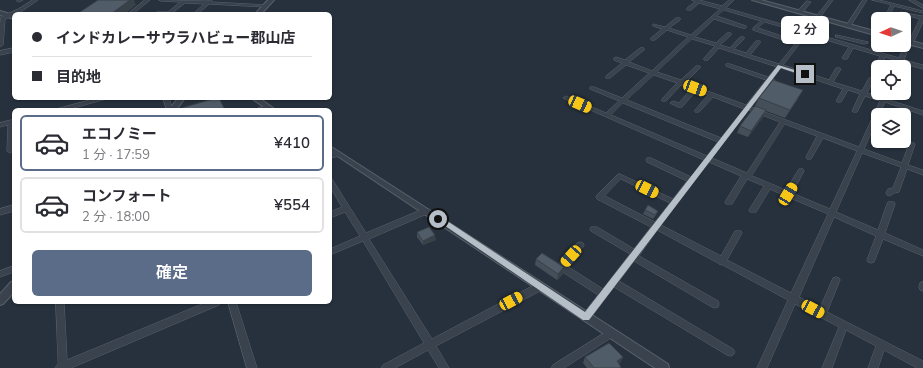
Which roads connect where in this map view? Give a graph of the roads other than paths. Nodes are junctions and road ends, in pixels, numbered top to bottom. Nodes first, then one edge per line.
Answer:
1 (36, 0) edge
2 (148, 0) edge
3 (162, 0) edge
4 (271, 0) edge
5 (732, 0) edge
6 (755, 0) edge
7 (831, 0) edge
8 (865, 0) edge
9 (874, 0) edge
10 (911, 0) edge
11 (184, 1) edge
12 (209, 1) edge
13 (696, 1) edge
14 (809, 2) dead end
15 (893, 5) junction
16 (923, 5) edge
17 (266, 6) junction
18 (723, 8) junction
19 (689, 9) dead end
20 (18, 12) edge
21 (133, 12) edge
22 (170, 12) edge
23 (197, 12) edge
24 (260, 12) edge
25 (800, 12) junction
26 (889, 12) edge
27 (0, 13) edge
28 (911, 14) edge
29 (12, 16) edge
30 (923, 16) edge
31 (714, 17) junction
32 (818, 17) junction
33 (683, 20) dead end
34 (763, 21) junction
35 (1, 22) edge
36 (655, 25) dead end
37 (848, 26) junction
38 (744, 27) dead end
39 (665, 29) junction
40 (871, 32) edge
41 (1, 33) edge
42 (806, 33) junction
43 (729, 34) dead end
44 (691, 37) junction
45 (837, 37) junction
46 (911, 37) edge
47 (742, 38) dead end
48 (654, 39) dead end
49 (758, 42) dead end
50 (798, 43) junction
51 (866, 43) dead end
52 (911, 43) edge
53 (0, 44) edge
54 (718, 46) junction
55 (852, 46) junction
56 (923, 46) edge
57 (642, 49) dead end
58 (12, 50) edge
59 (731, 50) junction
60 (904, 52) edge
61 (0, 53) edge
62 (883, 55) junction
63 (747, 56) junction
64 (845, 58) dead end
65 (616, 59) dead end
66 (706, 59) dead end
67 (881, 60) edge
68 (901, 60) joint
69 (626, 62) junction
70 (911, 63) edge
71 (728, 65) dead end
72 (780, 66) junction
73 (923, 66) edge
74 (698, 67) dead end
75 (838, 69) dead end
76 (653, 72) junction
77 (608, 77) dead end
78 (773, 80) junction
79 (871, 80) edge
80 (682, 83) junction
81 (830, 83) junction
82 (592, 88) dead end
83 (695, 88) junction
84 (846, 88) junction
85 (712, 94) junction
86 (864, 94) junction
87 (871, 96) edge
88 (566, 98) dead end
89 (96, 100) edge
90 (180, 100) edge
91 (257, 100) edge
92 (623, 100) junction
93 (664, 100) dead end
94 (883, 100) joint
95 (839, 101) dead end
96 (673, 103) dead end
97 (748, 107) junction
98 (66, 108) edge
99 (173, 108) edge
100 (270, 108) edge
101 (880, 108) edge
102 (697, 111) dead end
103 (855, 111) dead end
104 (923, 113) edge
105 (606, 115) junction
106 (784, 121) junction
107 (12, 122) edge
108 (0, 125) edge
109 (871, 129) edge
110 (12, 132) edge
111 (821, 135) junction
112 (722, 141) junction
113 (912, 144) dead end
114 (861, 150) junction
115 (10, 151) dead end
116 (333, 153) edge
117 (809, 157) dead end
118 (649, 160) dead end
119 (707, 160) junction
120 (904, 166) junction
121 (801, 171) dead end
122 (923, 173) edge
123 (746, 177) junction
124 (692, 180) junction
125 (332, 184) edge
126 (768, 186) junction
127 (890, 193) dead end
128 (788, 194) junction
129 (729, 202) dead end
130 (675, 203) junction
131 (891, 204) dead end
132 (347, 208) junction
133 (12, 209) edge
134 (753, 210) dead end
135 (426, 211) junction
136 (0, 212) edge
137 (332, 214) edge
138 (833, 214) junction
139 (657, 227) junction
140 (594, 229) dead end
141 (738, 234) dead end
142 (880, 234) junction
143 (364, 237) junction
144 (580, 245) dead end
145 (332, 251) edge
146 (923, 253) edge
147 (635, 255) junction
148 (871, 260) dead end
149 (722, 262) junction
150 (12, 270) edge
151 (0, 274) edge
152 (836, 280) dead end
153 (614, 282) junction
154 (12, 287) edge
155 (538, 287) junction
156 (604, 294) junction
157 (794, 299) junction
158 (0, 301) edge
159 (60, 304) edge
160 (211, 304) edge
161 (233, 304) edge
162 (715, 304) dead end
163 (822, 314) junction
164 (586, 317) junction
165 (844, 325) junction
166 (611, 333) junction
167 (429, 344) junction
168 (880, 344) junction
169 (730, 352) dead end
170 (923, 366) edge
171 (62, 368) edge
172 (252, 368) edge
173 (386, 368) edge
174 (444, 368) edge
175 (556, 368) edge
176 (664, 368) edge
177 (762, 368) edge
178 (827, 368) edge
179 (873, 368) edge

1 - 20 street
2 - 21 street
3 - 11 street
4 - 17 street
5 - 18 street
6 - 25 street
7 - 32 street
8 - 37 street
9 - 15 street
10 - 16 street
11 - 12 street
11 - 22 street
12 - 17 street
12 - 23 street
13 - 18 street
13 - 19 street
14 - 25 street
15 - 26 street
15 - 30 street
17 - 24 street
18 - 31 street
18 - 34 street
25 - 32 street
27 - 29 street
28 - 30 street
29 - 35 street
30 - 46 street
31 - 38 street
31 - 44 street
32 - 37 street
32 - 42 street
33 - 39 street
34 - 42 street
34 - 50 street
35 - 41 street
36 - 39 street
37 - 40 street
39 - 44 street
39 - 48 street
41 - 53 street
42 - 45 street
42 - 50 street
43 - 54 street
44 - 54 street
44 - 76 street
45 - 51 street
45 - 55 street
47 - 59 street
49 - 63 street
50 - 72 street
52 - 56 street
54 - 59 street
54 - 66 street
55 - 62 street
55 - 64 street
57 - 69 street
58 - 61 street
59 - 63 street
60 - 68 street
62 - 67 street
62 - 68 street
63 - 72 street
65 - 69 street
69 - 76 street
69 - 77 street
70 - 73 street
71 - 78 street
72 - 78 street
72 - 81 street
74 - 80 street
75 - 81 street
76 - 80 street
76 - 92 street
78 - 97 street
79 - 86 street
80 - 83 street
80 - 93 street
81 - 84 street
82 - 92 street
83 - 85 street
83 - 96 street
84 - 86 street
84 - 95 street
85 - 97 street
85 - 102 street
86 - 87 street
86 - 103 street
88 - 105 street
89 - 98 street
90 - 99 street
91 - 100 street
92 - 105 street
92 - 112 street
94 - 101 street
94 - 104 street
97 - 106 street
97 - 112 street
105 - 119 street
106 - 111 street
106 - 123 street
107 - 108 street
109 - 114 street
110 - 115 street
111 - 114 street
111 - 117 street
112 - 119 street
113 - 120 street
114 - 120 street
114 - 138 street
116 - 135 street
118 - 124 street
119 - 123 street
119 - 124 street
120 - 122 street
120 - 127 street
121 - 128 street
123 - 126 street
123 - 129 street
124 - 130 street
125 - 132 street
126 - 128 street
126 - 134 street
128 - 138 street
130 - 139 street
130 - 139 street
131 - 142 street
132 - 137 street
132 - 143 street
133 - 136 street
135 - 143 street
135 - 155 street
138 - 142 street
138 - 157 street
139 - 147 street
139 - 149 street
140 - 147 street
141 - 149 street
142 - 146 street
142 - 148 street
143 - 145 street
143 - 167 street
144 - 156 street
147 - 153 street
147 - 162 street
149 - 157 street
150 - 151 street
152 - 163 street
153 - 156 street
153 - 169 street
154 - 158 street
155 - 164 street
155 - 167 street
156 - 164 street
157 - 163 street
157 - 177 street
159 - 171 street
160 - 171 street
161 - 172 street
163 - 165 street
164 - 166 street
165 - 168 street
165 - 178 street
166 - 175 street
166 - 176 street
167 - 173 street
167 - 174 street
168 - 170 street
168 - 179 street

